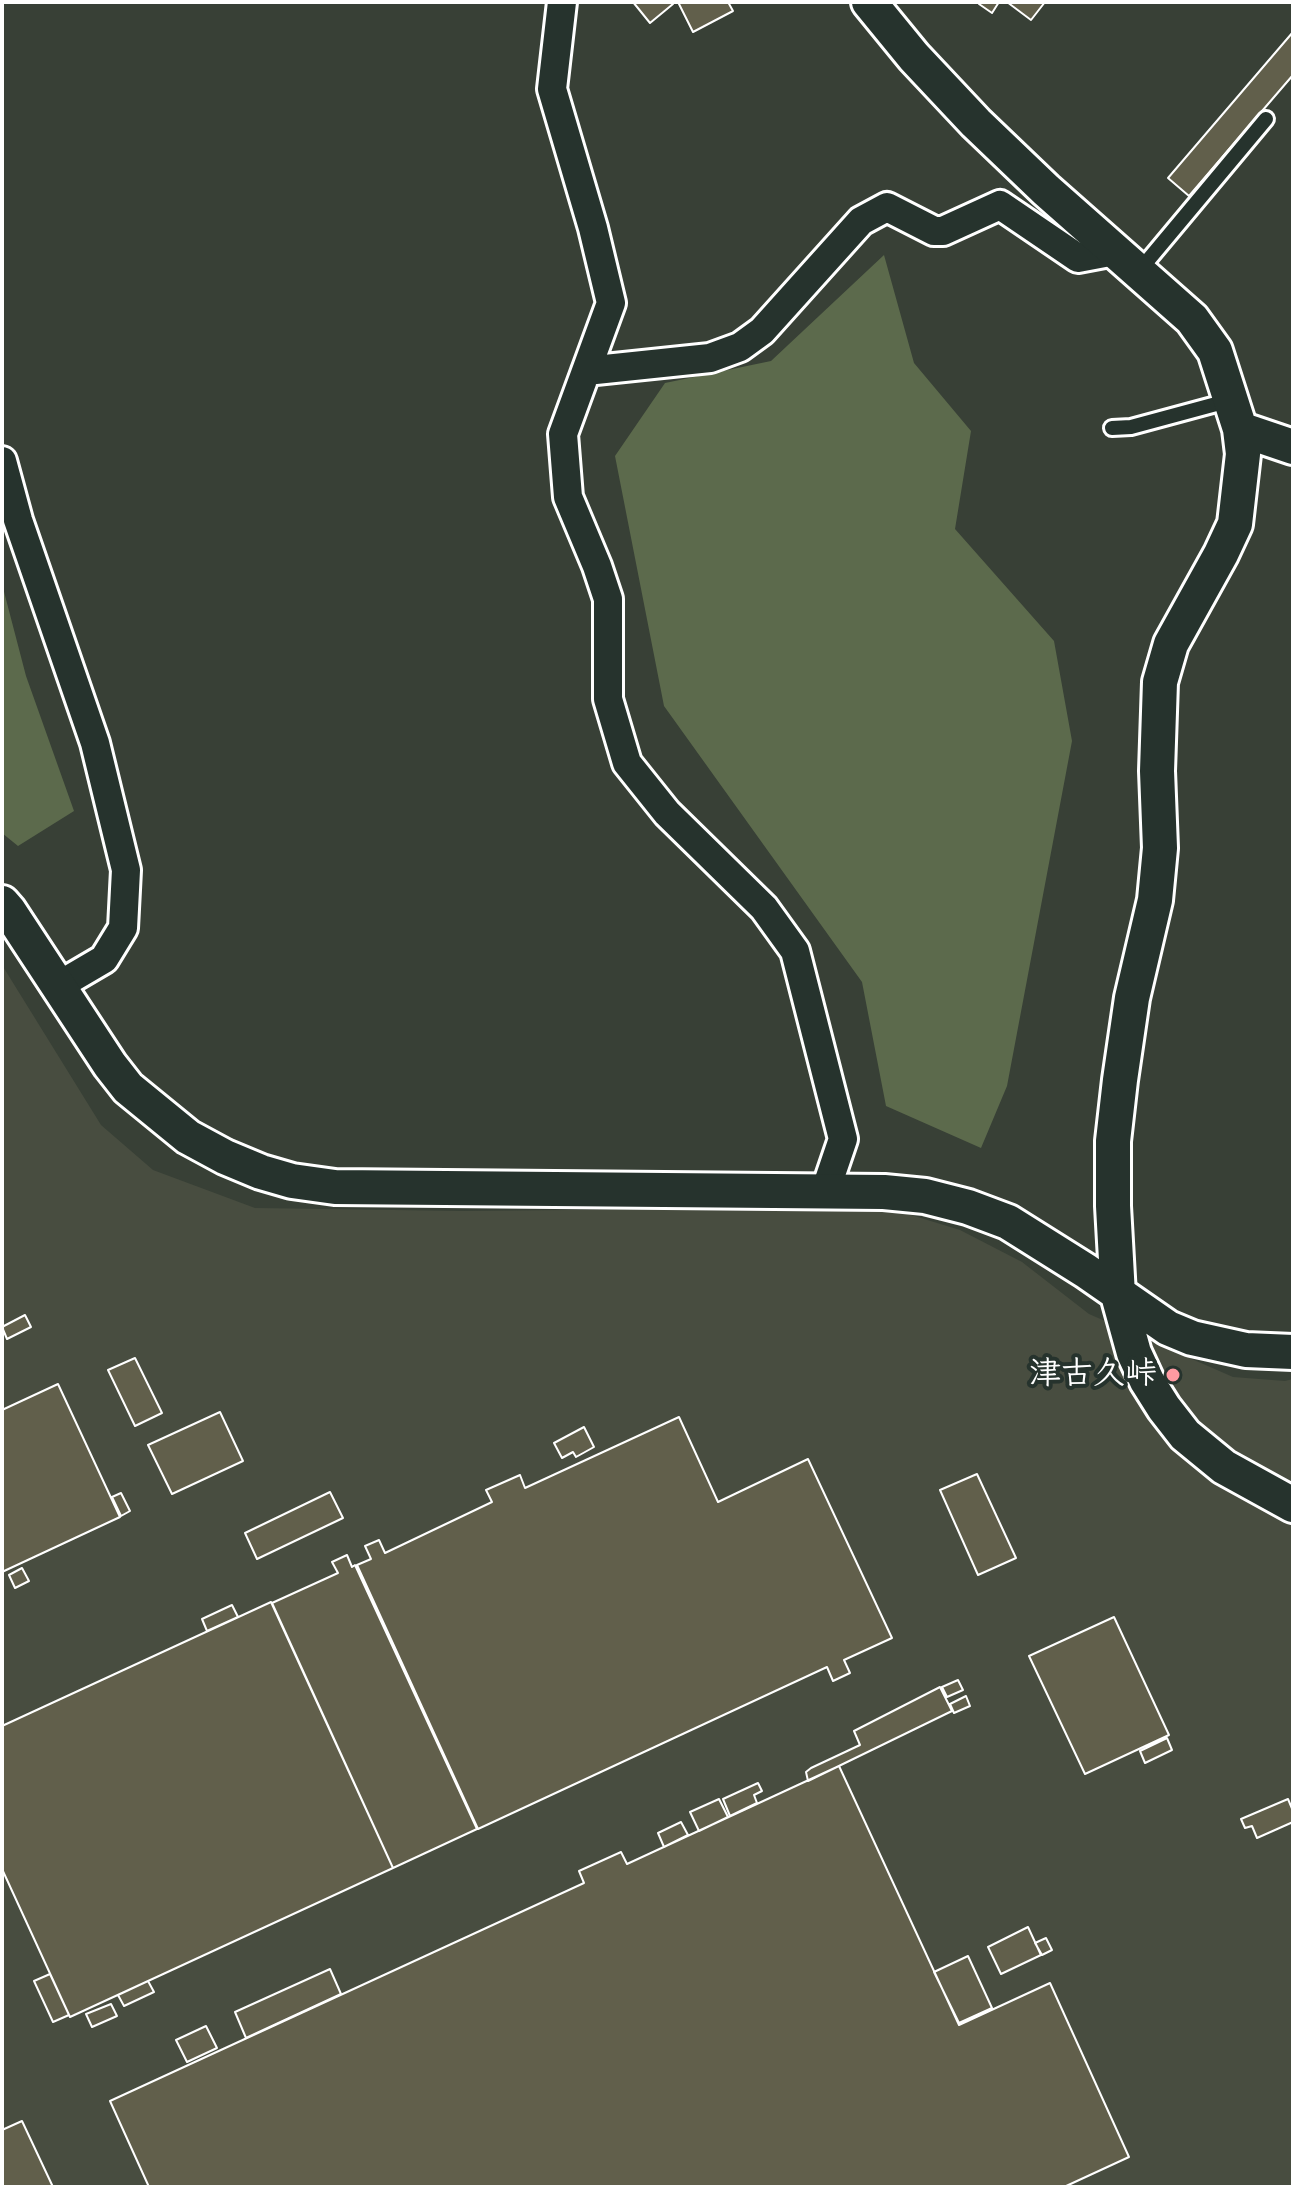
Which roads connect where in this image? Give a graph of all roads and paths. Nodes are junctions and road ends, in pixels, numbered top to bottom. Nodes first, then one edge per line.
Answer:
1 (562, 2) edge
2 (869, 2) edge
3 (1266, 119) dead end
4 (1127, 261) junction
5 (586, 371) junction
6 (1236, 414) junction
7 (1112, 428) dead end
8 (1293, 447) edge
9 (2, 461) edge
10 (2, 903) edge
11 (58, 986) junction
12 (825, 1192) junction
13 (1118, 1295) junction
14 (1293, 1352) edge
15 (1293, 1505) edge

1 - 5 street
2 - 4 street
3 - 4 lane
4 - 5 street
4 - 6 street
5 - 12 street
6 - 7 lane
6 - 8 street
6 - 13 street
9 - 11 street
10 - 11 street
11 - 12 street
12 - 13 street
13 - 14 street
13 - 15 street

